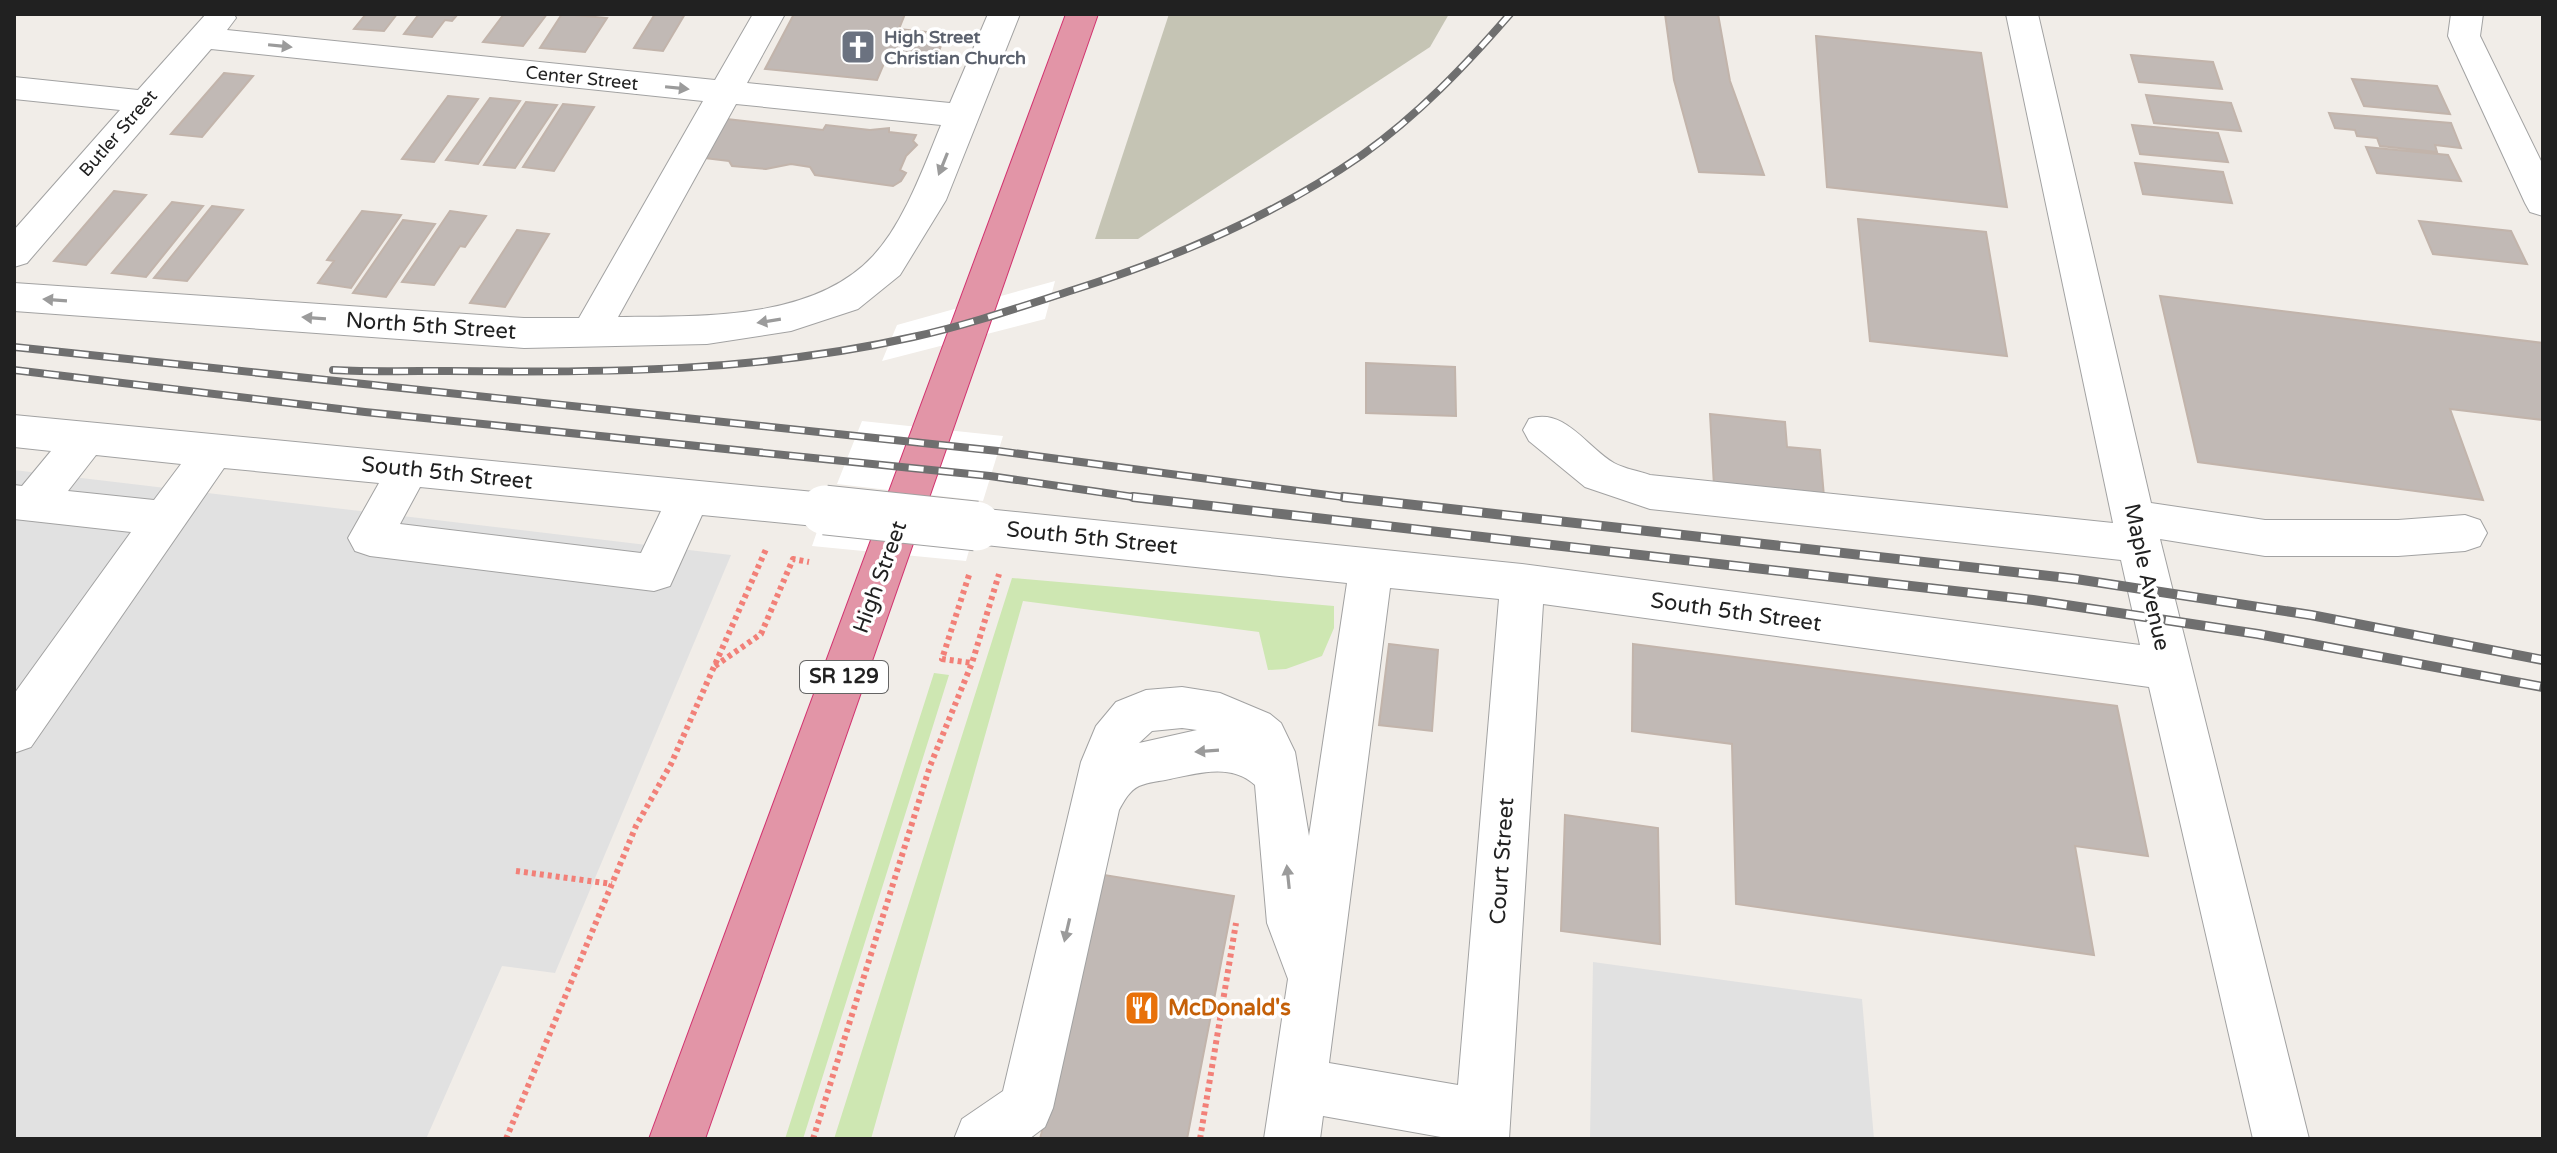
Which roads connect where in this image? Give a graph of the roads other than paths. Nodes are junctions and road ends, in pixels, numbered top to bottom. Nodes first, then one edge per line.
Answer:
1 (769, 14) edge
2 (1004, 14) edge
3 (1082, 14) edge
4 (2022, 14) edge
5 (2467, 14) edge
6 (213, 26) edge
7 (14, 88) edge
8 (723, 93) junction
9 (146, 102) junction
10 (962, 116) junction
11 (2543, 203) edge
12 (14, 254) edge
13 (14, 297) edge
14 (590, 332) junction
15 (1544, 430) dead end
16 (14, 431) edge
17 (86, 438) junction
18 (213, 451) junction
19 (409, 469) junction
20 (689, 497) junction
21 (23, 503) edge
22 (167, 519) junction
23 (2137, 531) junction
24 (2465, 533) dead end
25 (1371, 566) junction
26 (1522, 583) junction
27 (2168, 669) junction
28 (14, 732) edge
29 (1314, 978) junction
30 (1300, 1085) junction
31 (1482, 1128) edge
32 (677, 1139) edge
33 (982, 1139) edge
34 (1292, 1139) edge
35 (2281, 1139) edge

1 - 8 street
2 - 10 street
3 - 32 highway, High Street / SR 129
4 - 23 street, Maple Avenue
5 - 11 street
6 -> 8 street, Center Street
6 - 9 street, Butler Street
7 - 9 street
8 - 10 street, Center Street
8 - 14 street
9 - 12 street, Butler Street
10 -> 14 street, North 5th Street
14 -> 13 street, North 5th Street
15 - 23 street
16 - 17 street, South 5th Street
17 - 18 street, South 5th Street
17 - 21 street
18 - 19 street, South 5th Street
18 - 22 street
19 - 20 street, South 5th Street
19 - 20 street
20 - 25 street, South 5th Street, bridge
21 - 22 street
22 - 28 street
23 - 24 street
23 - 27 street, Maple Avenue
25 - 26 street, South 5th Street
25 - 29 street
26 - 27 street, South 5th Street
26 - 31 street, Court Street
27 - 35 street, Maple Avenue
29 - 30 street
29 -> 33 street
30 - 31 street
30 - 34 street

